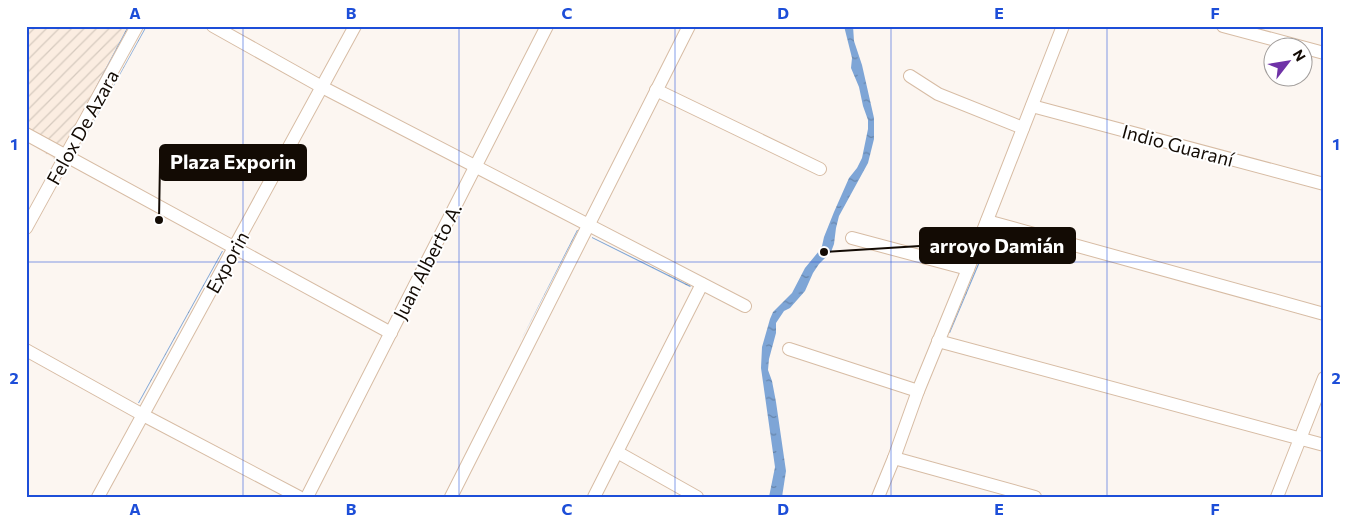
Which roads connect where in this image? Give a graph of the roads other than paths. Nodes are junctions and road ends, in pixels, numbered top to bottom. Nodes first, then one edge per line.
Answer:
1 (137, 26) edge
2 (213, 26) edge
3 (355, 26) edge
4 (547, 26) edge
5 (689, 26) edge
6 (1063, 26) edge
7 (1223, 26) edge
8 (1324, 53) edge
9 (910, 76) dead end
10 (322, 86) junction
11 (656, 90) junction
12 (1032, 106) junction
13 (1024, 128) junction
14 (26, 134) edge
15 (66, 156) junction
16 (475, 166) junction
17 (820, 169) dead end
18 (1324, 184) edge
19 (987, 221) junction
20 (588, 225) junction
21 (26, 228) edge
22 (852, 238) dead end
23 (234, 248) junction
24 (968, 269) junction
25 (702, 284) junction
26 (745, 306) dead end
27 (1324, 314) edge
28 (391, 333) junction
29 (938, 341) junction
30 (788, 349) dead end
31 (26, 350) edge
32 (1324, 378) edge
33 (918, 391) junction
34 (143, 415) junction
35 (1300, 438) junction
36 (1324, 445) edge
37 (617, 452) junction
38 (894, 458) junction
39 (98, 497) edge
40 (299, 497) edge
41 (307, 497) edge
42 (451, 497) edge
43 (594, 497) edge
44 (697, 497) edge
45 (878, 497) edge
46 (1035, 497) edge
47 (1277, 497) edge

1 - 15 street, Felox De Azara
2 - 10 street
3 - 10 street, Exporin
4 - 16 street, Juan Alberto A.
5 - 11 street
6 - 12 street
7 - 8 street
9 - 13 street
10 - 16 street
10 - 23 street, Exporin
11 - 17 street
11 - 20 street
12 - 13 street
12 - 18 street, Indio Guaraní
13 - 19 street
14 - 15 street
15 - 21 street, Felox De Azara
15 - 23 street
16 - 20 street
16 - 28 street, Juan Alberto A.
19 - 24 street
19 - 27 street
20 - 25 street
20 - 42 street
22 - 24 street
23 - 28 street
23 - 34 street, Exporin
24 - 29 street
25 - 26 street
25 - 37 street
28 - 41 street, Juan Alberto A.
29 - 33 street
29 - 35 street
30 - 33 street
31 - 34 street
32 - 35 street
33 - 38 street
34 - 39 street, Exporin
34 - 40 street
35 - 36 street
35 - 47 street
37 - 43 street
37 - 44 street
38 - 45 street
38 - 46 street

